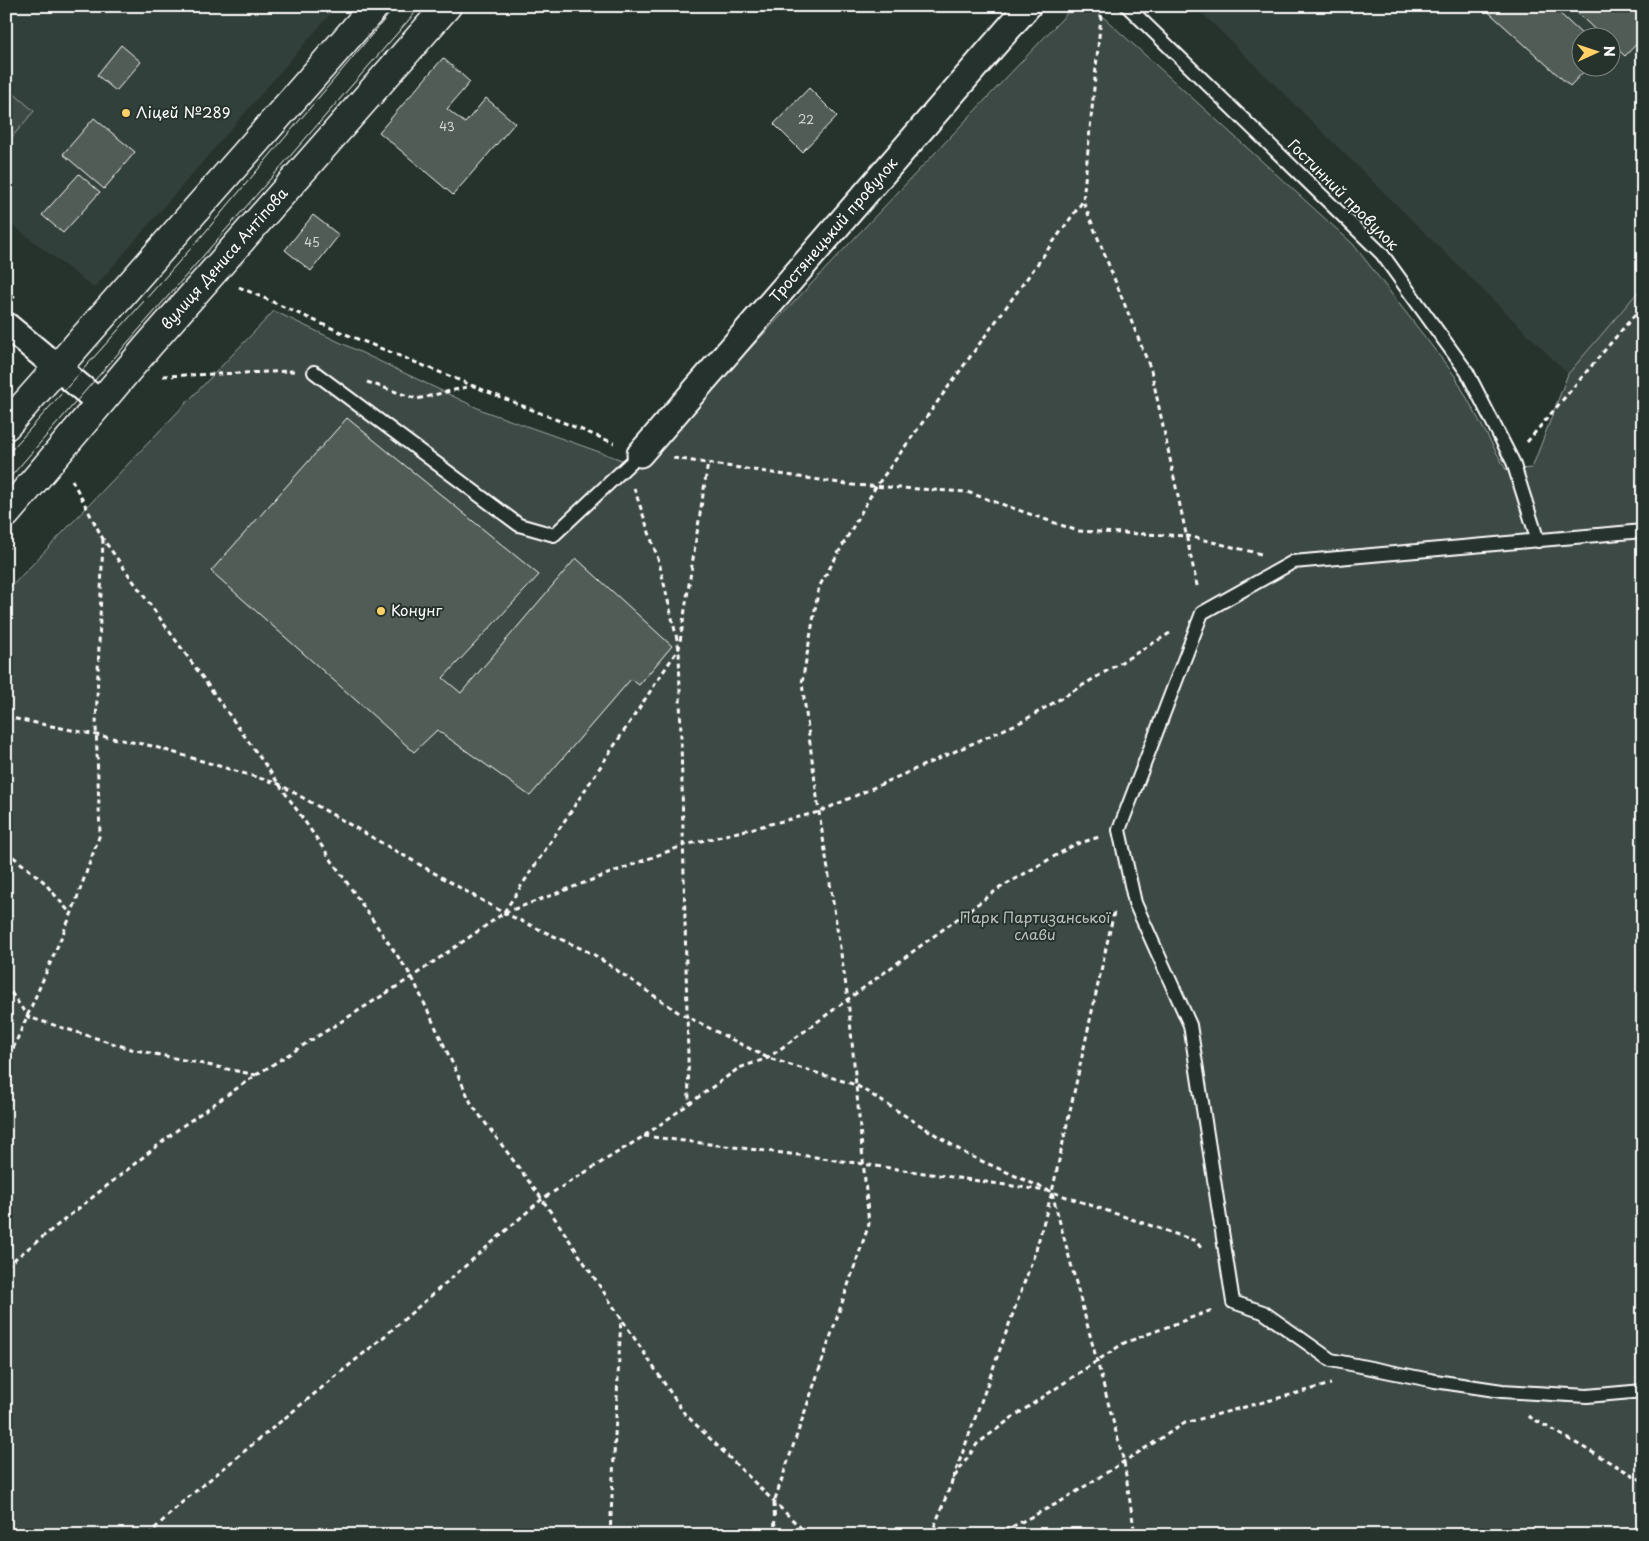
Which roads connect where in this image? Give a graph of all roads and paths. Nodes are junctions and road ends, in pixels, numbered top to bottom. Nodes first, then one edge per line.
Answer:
1 (375, 6) edge
2 (447, 6) edge
3 (1028, 6) edge
4 (1102, 6) edge
5 (1127, 6) edge
6 (1083, 201) junction
7 (211, 274) junction
8 (1643, 305) edge
9 (6, 325) edge
10 (59, 368) junction
11 (314, 372) dead end
12 (100, 403) junction
13 (6, 426) edge
14 (633, 460) junction
15 (51, 462) junction
16 (1513, 462) junction
17 (708, 463) junction
18 (875, 488) junction
19 (6, 514) edge
20 (1643, 531) edge
21 (1188, 536) junction
22 (103, 539) junction
23 (1538, 541) junction
24 (1293, 562) junction
25 (1202, 613) junction
26 (679, 648) junction
27 (6, 717) edge
28 (97, 735) junction
29 (278, 784) junction
30 (819, 812) junction
31 (1119, 830) junction
32 (684, 845) junction
33 (6, 851) edge
34 (1114, 910) dead end
35 (504, 912) junction
36 (71, 914) junction
37 (412, 977) junction
38 (6, 985) edge
39 (848, 999) junction
40 (688, 1017) junction
41 (28, 1018) junction
42 (768, 1058) junction
43 (6, 1065) edge
44 (256, 1075) junction
45 (856, 1085) junction
46 (689, 1104) junction
47 (644, 1136) junction
48 (863, 1164) junction
49 (1052, 1192) junction
50 (542, 1199) junction
51 (1206, 1256) dead end
52 (6, 1266) edge
53 (1233, 1302) junction
54 (622, 1317) junction
55 (1097, 1361) junction
56 (1336, 1383) dead end
57 (1643, 1391) edge
58 (1526, 1415) dead end
59 (1124, 1462) junction
60 (953, 1479) junction
61 (1643, 1481) edge
62 (774, 1502) junction
63 (148, 1535) edge
64 (610, 1535) edge
65 (775, 1535) edge
66 (808, 1535) edge
67 (931, 1535) edge
68 (996, 1535) edge
69 (1135, 1535) edge

1 - 10 street
2 - 7 street, вулиця Дениса Антіпова
3 - 14 street, Тростянецький провулок
4 - 6 path
5 - 16 lane, Гостинний провулок
6 - 18 path
6 - 21 path
7 - 12 street, вулиця Дениса Антіпова
7 - 14 path
8 - 16 path
9 - 10 street
10 - 12 street
10 - 13 street
11 - 14 lane
12 - 15 street, вулиця Дениса Антіпова
14 - 17 path
14 - 26 path
15 - 19 street, вулиця Дениса Антіпова
15 - 22 path
16 - 23 lane, Гостинний провулок
17 - 18 path
17 - 26 path
18 - 21 path
18 - 30 path
20 - 23 lane
21 - 24 path
21 - 25 path
22 - 28 path
22 - 29 path
23 - 24 lane
24 - 25 lane
25 - 30 path
25 - 31 lane
26 - 32 path
26 - 35 path
27 - 28 path
28 - 29 path
28 - 36 path
29 - 35 path
29 - 37 path
30 - 32 path
30 - 39 path
31 - 39 path
31 - 53 lane
32 - 35 path
32 - 40 path
33 - 36 path
34 - 49 path
35 - 37 path
35 - 40 path
36 - 41 path
37 - 44 path
37 - 50 path
38 - 41 path
39 - 42 path
39 - 45 path
40 - 42 path
40 - 46 path
41 - 43 path
41 - 44 path
42 - 45 path
42 - 46 path
44 - 52 path
45 - 48 path
45 - 49 path
46 - 47 path
47 - 48 path
47 - 50 path
48 - 49 path
48 - 62 path
49 - 51 path
49 - 55 path
49 - 60 path
50 - 54 path
50 - 63 path
53 - 55 path
53 - 57 lane
54 - 62 path
54 - 64 path
55 - 59 path
55 - 60 path
56 - 59 path
58 - 61 path
59 - 68 path
59 - 69 path
60 - 67 path
62 - 65 path
62 - 66 path

